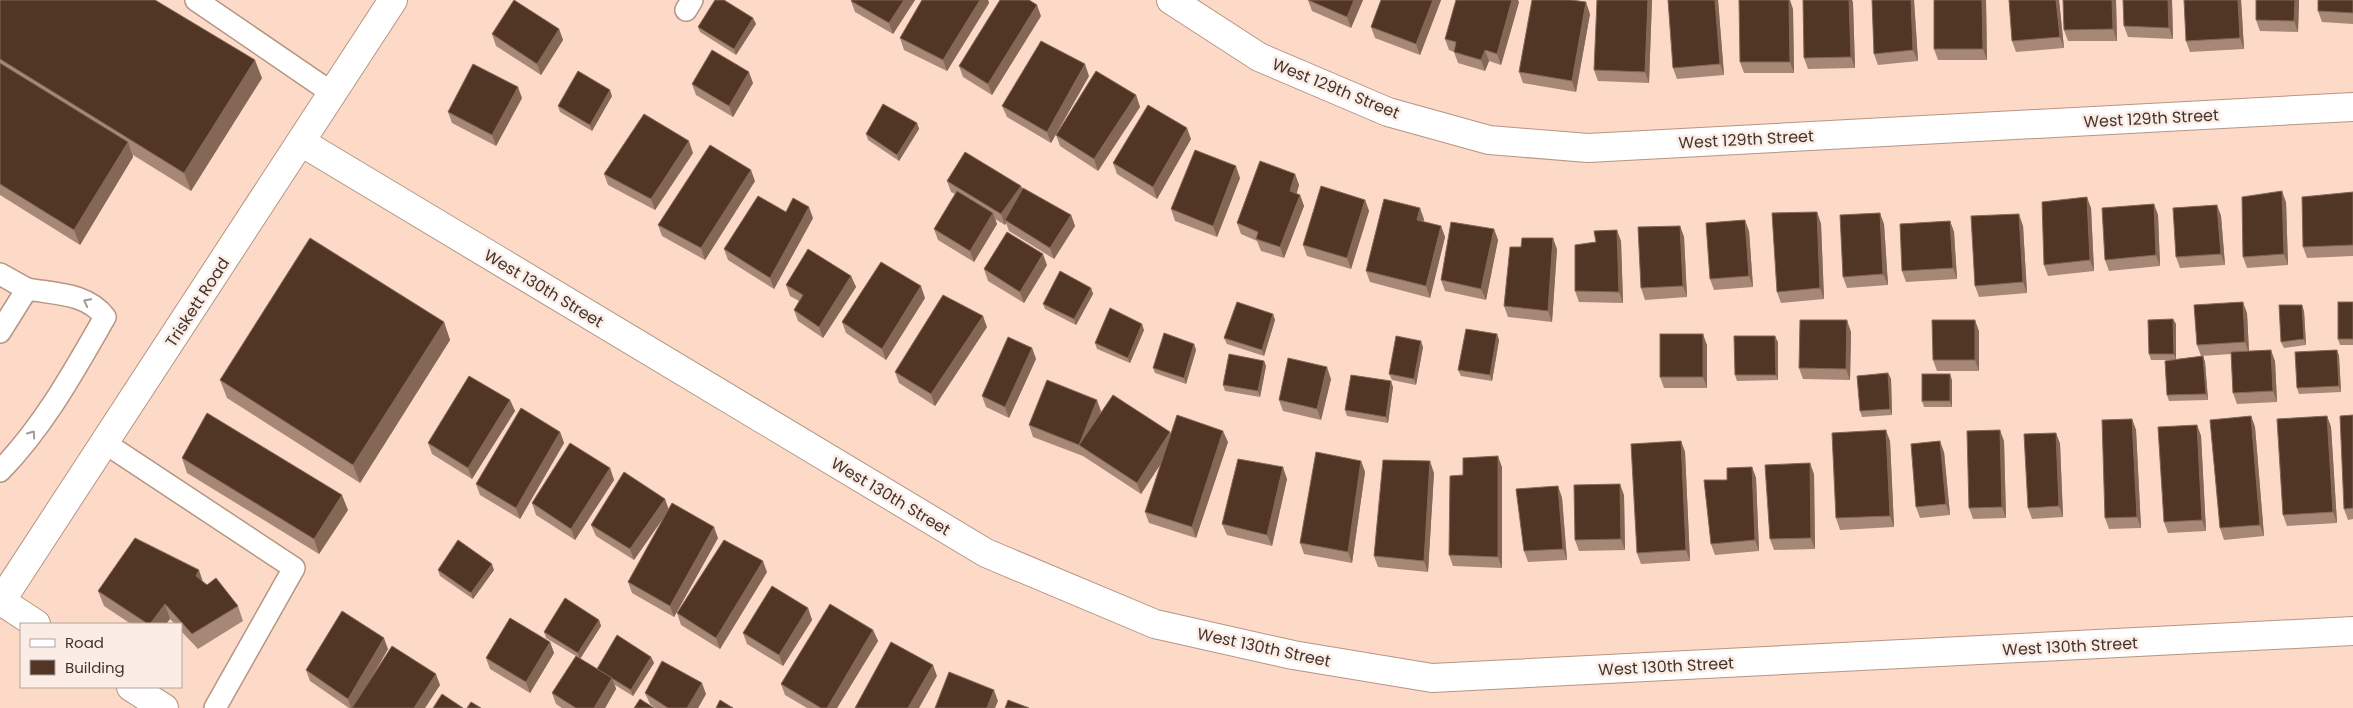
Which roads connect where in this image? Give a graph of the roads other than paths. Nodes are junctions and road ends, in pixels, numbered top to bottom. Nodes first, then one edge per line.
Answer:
1 (196, 0) edge
2 (393, 0) edge
3 (1171, 0) edge
4 (332, 94) junction
5 (2353, 107) edge
6 (301, 142) junction
7 (0, 274) edge
8 (27, 289) junction
9 (0, 332) edge
10 (104, 443) junction
11 (4, 461) edge
12 (0, 602) edge
13 (34, 623) edge
14 (2353, 631) edge
15 (133, 688) edge
16 (164, 708) edge
17 (215, 708) edge

1 - 4 lane
2 - 4 street, Triskett Road
3 - 5 street, West 129th Street
4 - 6 street, Triskett Road
6 - 10 street, Triskett Road
6 - 14 street, West 130th Street
7 - 8 lane
8 - 9 lane
11 -> 8 lane
10 - 12 street, Triskett Road
10 - 17 lane
12 - 13 street
15 - 16 street

